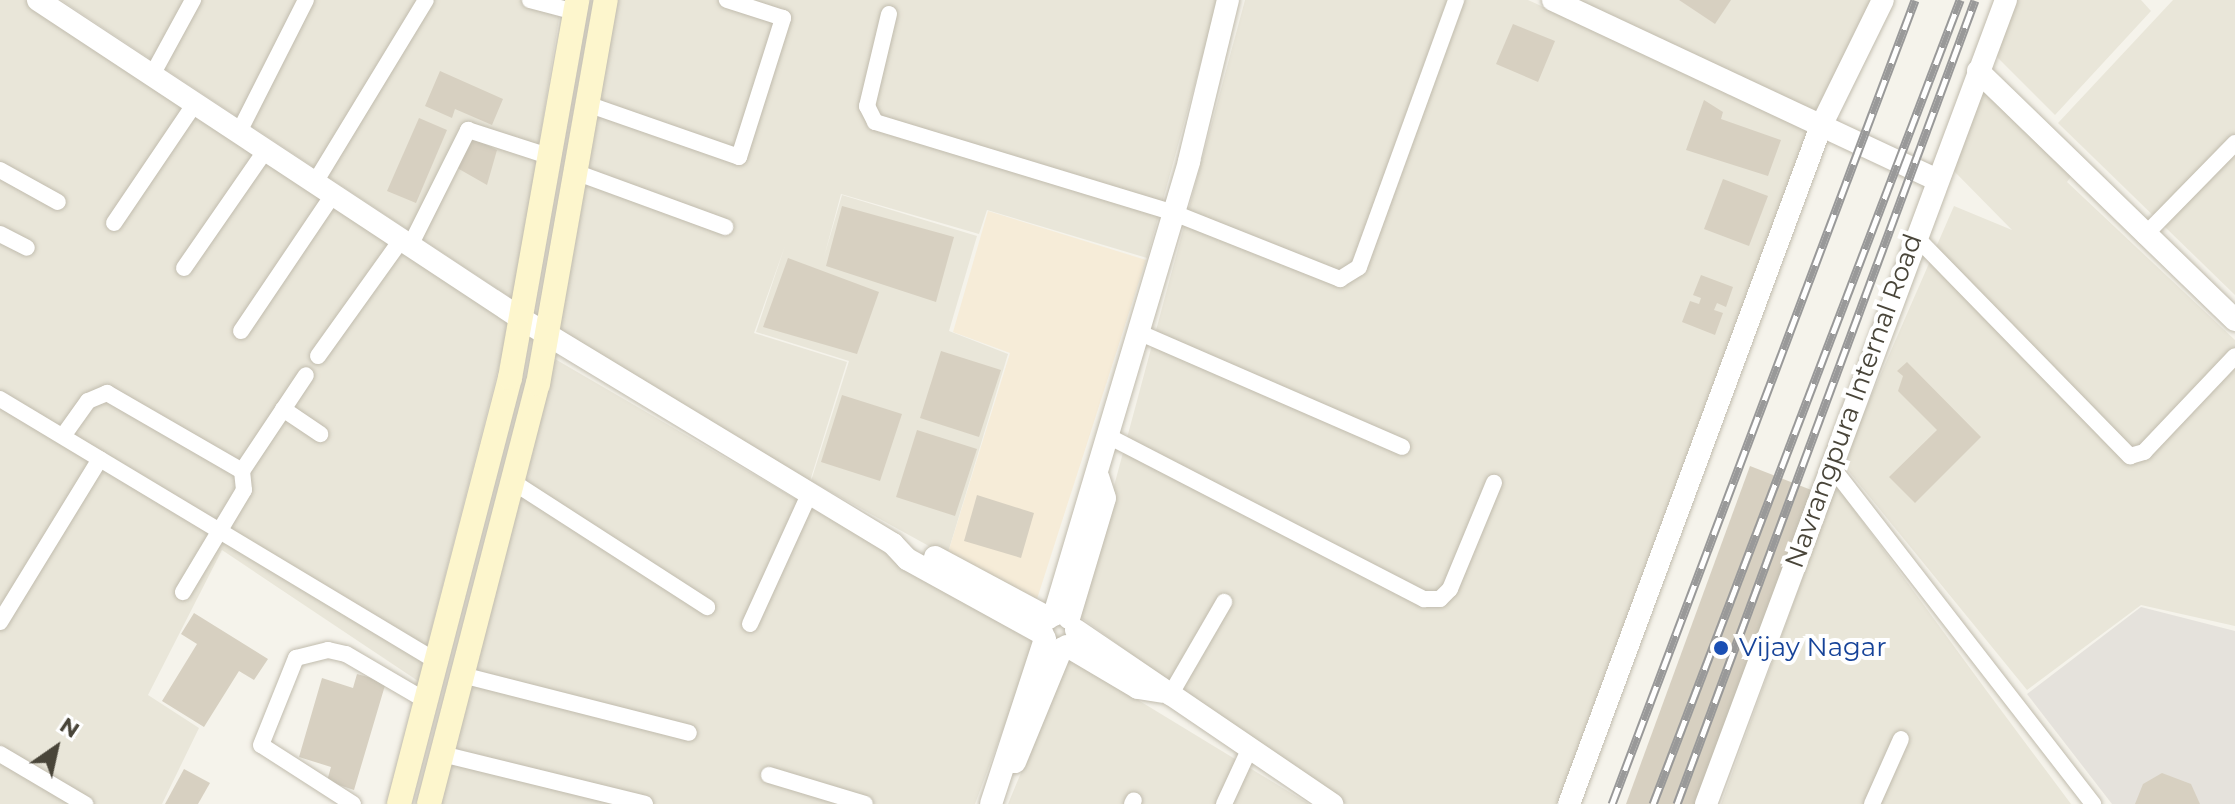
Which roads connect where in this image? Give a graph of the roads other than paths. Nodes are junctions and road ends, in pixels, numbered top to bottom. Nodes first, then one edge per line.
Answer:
1 (38, 0) edge
2 (193, 0) edge
3 (306, 0) edge
4 (426, 0) edge
5 (530, 0) edge
6 (606, 0) edge
7 (727, 0) edge
8 (1228, 0) edge
9 (1456, 0) edge
10 (1553, 0) edge
11 (1883, 0) edge
12 (2006, 0) edge
13 (576, 6) edge
14 (889, 14) dead end
15 (1978, 71) junction
16 (151, 77) junction
17 (587, 104) junction
18 (194, 105) junction
19 (1821, 126) junction
20 (238, 134) junction
21 (2235, 143) edge
22 (265, 151) junction
23 (548, 156) junction
24 (0, 170) edge
25 (575, 172) junction
26 (1937, 180) junction
27 (323, 190) junction
28 (58, 202) dead end
29 (1174, 213) junction
30 (114, 223) dead end
31 (725, 227) dead end
32 (0, 234) edge
33 (1915, 236) junction
34 (2144, 236) junction
35 (405, 243) junction
36 (27, 248) dead end
37 (184, 268) dead end
38 (520, 318) junction
39 (2235, 320) edge
40 (241, 331) dead end
41 (1138, 332) junction
42 (546, 334) junction
43 (318, 356) dead end
44 (2235, 356) edge
45 (306, 375) dead end
46 (0, 399) edge
47 (283, 409) junction
48 (320, 434) dead end
49 (63, 436) junction
50 (1108, 436) junction
51 (1402, 447) dead end
52 (100, 459) junction
53 (1831, 466) junction
54 (242, 471) junction
55 (513, 482) junction
56 (1494, 483) dead end
57 (808, 497) junction
58 (220, 531) junction
59 (183, 592) dead end
60 (1224, 602) dead end
61 (707, 607) dead end
62 (0, 622) edge
63 (750, 624) dead end
64 (1058, 631) junction
65 (436, 661) junction
66 (462, 675) junction
67 (1165, 695) junction
68 (423, 699) junction
69 (689, 733) dead end
70 (1901, 739) dead end
71 (1248, 752) junction
72 (0, 754) edge
73 (442, 754) junction
74 (769, 775) dead end
75 (991, 803) edge
76 (85, 804) edge
77 (353, 804) edge
78 (399, 804) edge
79 (429, 804) edge
80 (645, 804) edge
81 (865, 804) edge
82 (1224, 804) edge
83 (1332, 804) edge
84 (1569, 804) edge
85 (1706, 804) edge
86 (1872, 804) edge
87 (2093, 804) edge

1 - 16 street
2 - 16 street
3 - 20 street
4 - 27 street
5 - 13 street
6 - 17 main road
7 - 17 street
8 - 29 street
9 - 29 street
10 - 19 street
11 - 19 street
12 - 15 street, Navrangpura Internal Road
13 - 23 main road
14 - 29 street
15 - 26 street, Navrangpura Internal Road
15 - 34 street
16 - 18 street
17 - 25 main road
18 - 20 street
18 - 30 street
19 - 26 street
19 - 84 street
20 - 22 street
21 - 34 street
22 - 27 street
22 - 37 street
23 - 35 street
23 - 38 main road
24 - 28 street
25 - 31 street
25 - 42 main road
26 - 33 street, Navrangpura Internal Road
27 - 35 street
27 - 40 street
29 - 41 street
32 - 36 street
33 - 44 street
33 - 53 street, Navrangpura Internal Road
34 - 39 street
35 - 38 street
35 - 43 street
38 - 42 street
38 - 65 main road
41 - 50 street
41 - 51 street
42 - 55 main road
42 - 57 street
45 - 47 street
46 - 49 street
47 - 48 street
47 - 54 street
49 - 52 street
49 - 54 street
50 - 56 street
50 - 64 street
52 - 58 street
52 - 62 street
53 - 85 street, Navrangpura Internal Road
53 - 87 street
54 - 58 street
55 - 61 street
55 - 66 main road
57 - 63 street
57 - 64 street
58 - 59 street
58 - 65 street
60 - 67 street
64 - 67 street
64 - 75 street
65 - 68 main road
66 - 69 street
66 - 73 main road
67 - 71 street
68 - 77 street
68 - 78 main road
70 - 86 street
71 - 82 street
71 - 83 street
72 - 76 street
73 - 79 main road
73 - 80 street
74 - 81 street

